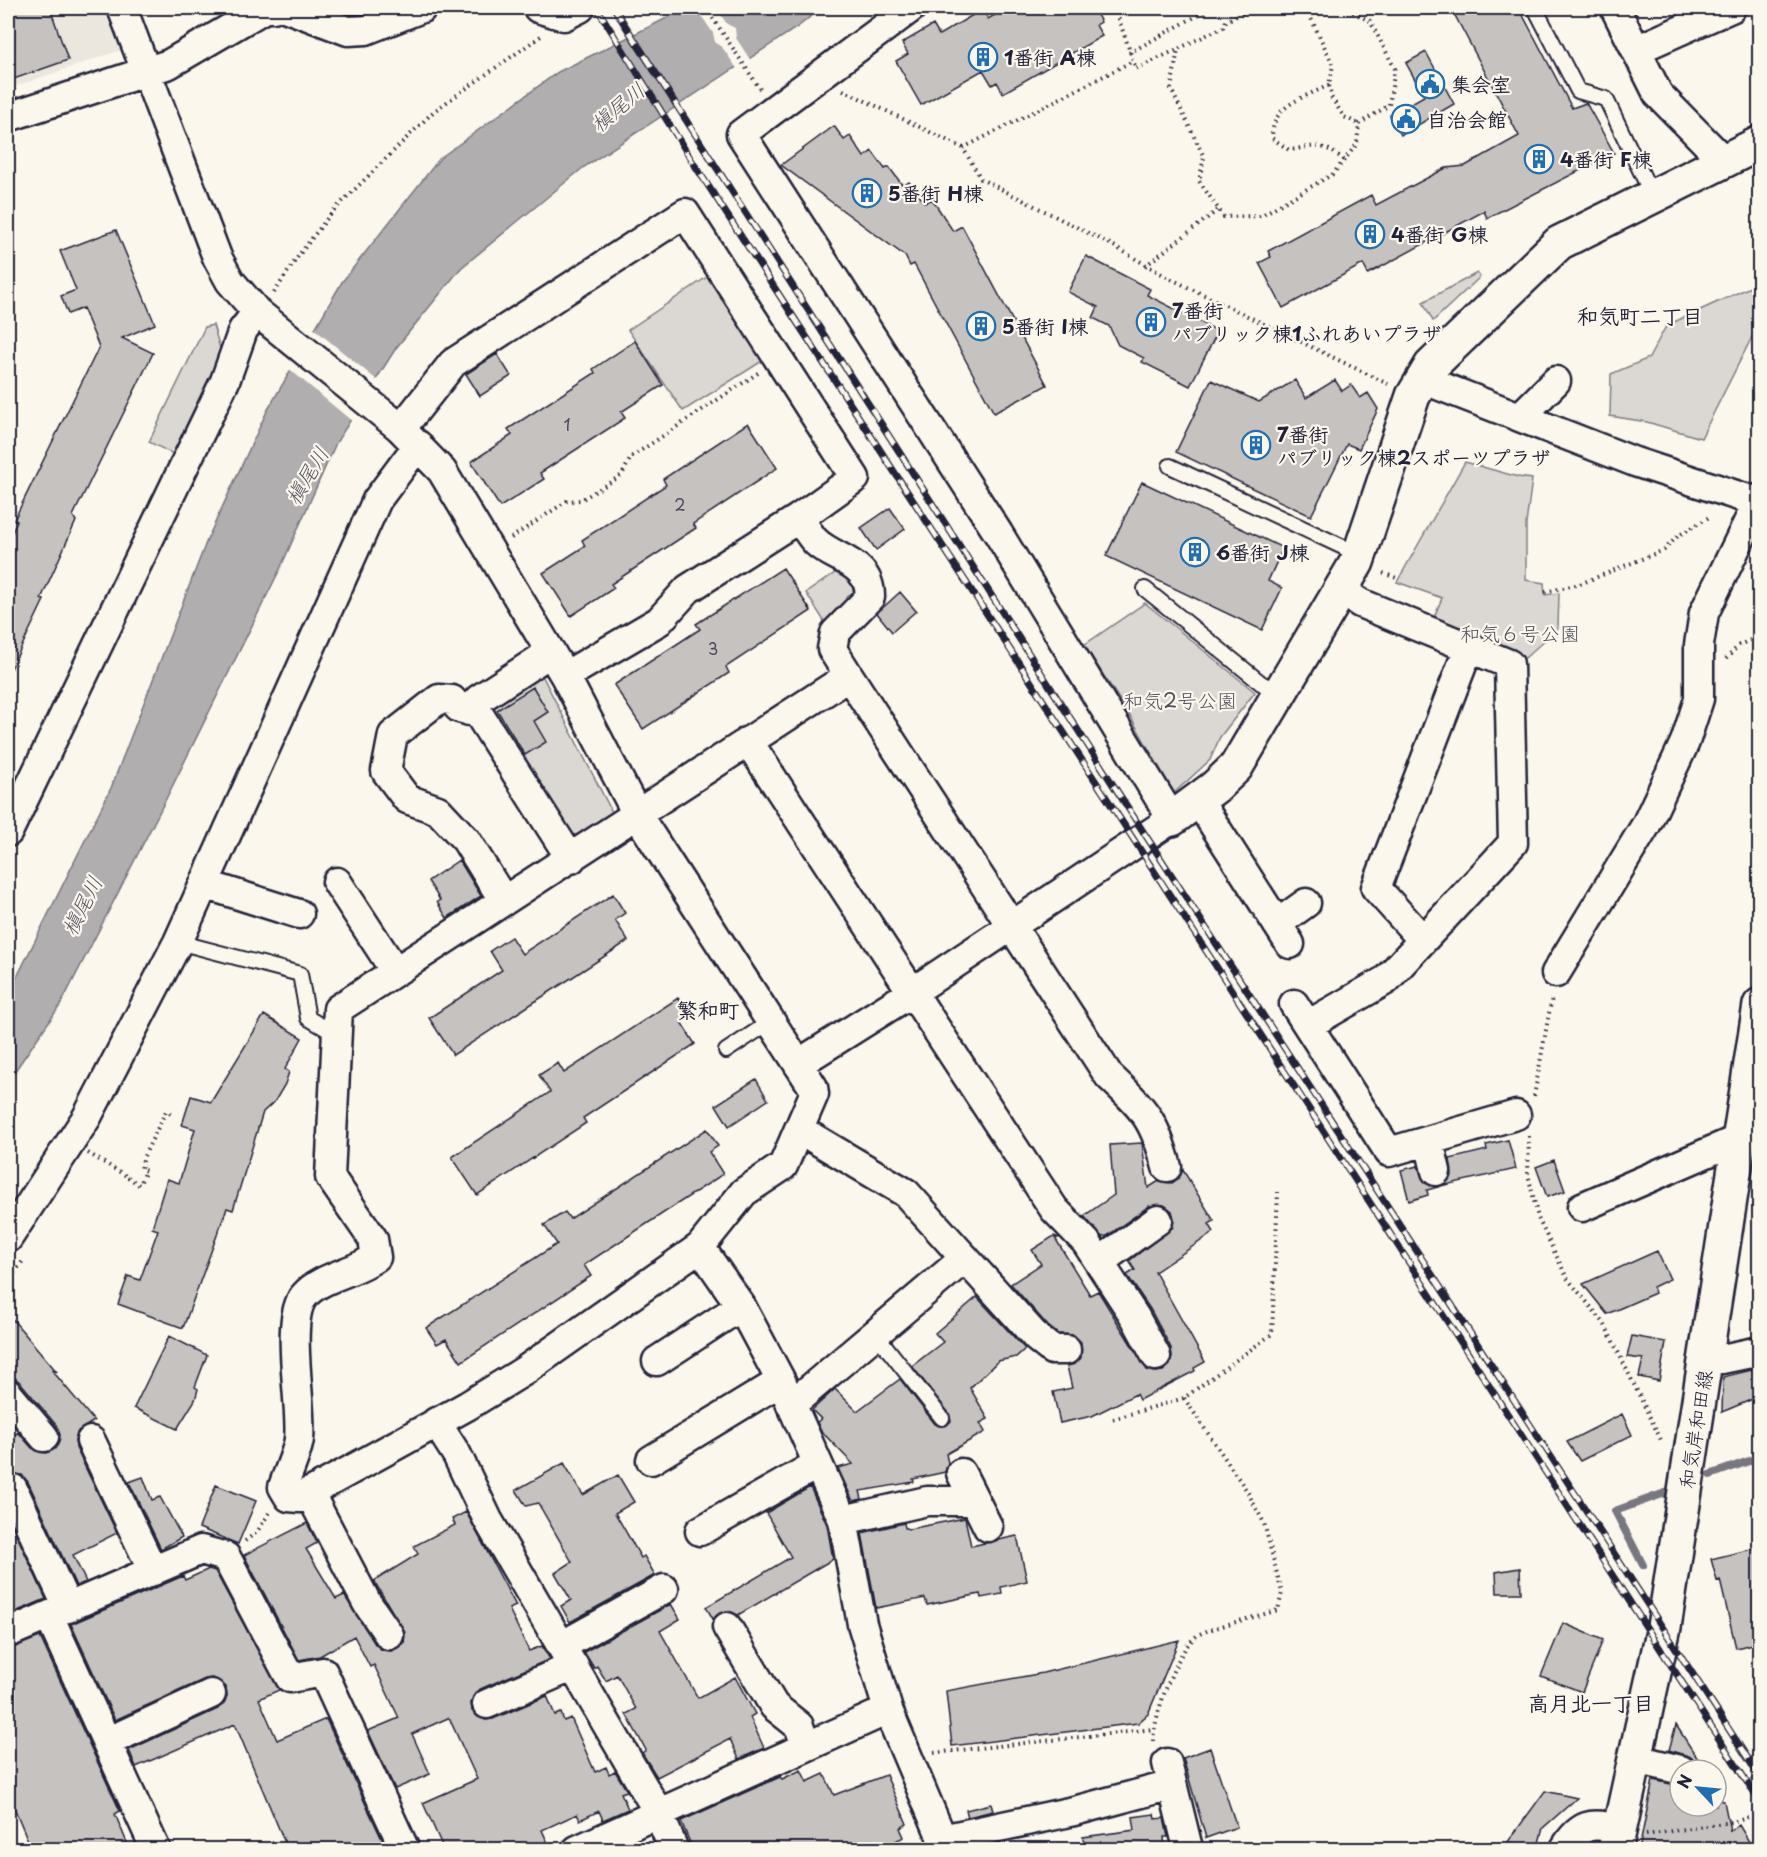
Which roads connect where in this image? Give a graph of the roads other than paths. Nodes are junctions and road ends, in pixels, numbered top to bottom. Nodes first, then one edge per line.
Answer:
1 (122, 8) edge
2 (273, 8) edge
3 (287, 8) edge
4 (422, 8) edge
5 (911, 8) edge
6 (1535, 8) edge
7 (1615, 8) edge
8 (1731, 8) edge
9 (1636, 50) junction
10 (141, 62) junction
11 (8, 117) edge
12 (1760, 143) edge
13 (1724, 161) junction
14 (1653, 196) junction
15 (264, 310) junction
16 (1556, 381) dead end
17 (1417, 388) junction
18 (1520, 417) junction
19 (406, 434) junction
20 (1170, 466) dead end
21 (1759, 500) edge
22 (799, 518) junction
23 (1360, 555) junction
24 (1145, 589) dead end
25 (1341, 590) junction
26 (1469, 647) junction
27 (558, 664) junction
28 (849, 676) junction
29 (1278, 692) junction
30 (469, 711) junction
31 (748, 741) junction
32 (1198, 800) junction
33 (638, 816) junction
34 (1172, 819) junction
35 (8, 832) edge
36 (572, 859) junction
37 (204, 884) junction
38 (353, 891) dead end
39 (504, 900) junction
40 (1306, 903) dead end
41 (299, 914) dead end
42 (1013, 926) junction
43 (1423, 940) junction
44 (178, 942) junction
45 (395, 971) junction
46 (1556, 973) dead end
47 (911, 993) junction
48 (1760, 1005) edge
49 (770, 1022) junction
50 (337, 1030) junction
51 (726, 1051) dead end
52 (798, 1064) junction
53 (1516, 1115) dead end
54 (800, 1130) junction
55 (1741, 1138) junction
56 (1429, 1141) junction
57 (1167, 1167) dead end
58 (1436, 1171) dead end
59 (1582, 1207) dead end
60 (1158, 1220) dead end
61 (8, 1238) edge
62 (700, 1247) junction
63 (965, 1258) junction
64 (1099, 1262) junction
65 (741, 1306) junction
66 (875, 1333) junction
67 (1066, 1350) dead end
68 (1760, 1351) edge
69 (1156, 1356) dead end
70 (1706, 1357) junction
71 (657, 1361) dead end
72 (786, 1393) junction
73 (10, 1403) edge
74 (942, 1418) dead end
75 (436, 1422) junction
76 (44, 1437) dead end
77 (91, 1441) dead end
78 (651, 1460) dead end
79 (816, 1465) junction
80 (961, 1473) dead end
81 (13, 1489) dead end
82 (299, 1495) junction
83 (975, 1501) junction
84 (843, 1520) junction
85 (988, 1527) dead end
86 (700, 1531) dead end
87 (153, 1571) junction
88 (664, 1588) dead end
89 (58, 1612) junction
90 (727, 1627) dead end
91 (8, 1634) edge
92 (389, 1635) dead end
93 (568, 1655) junction
94 (211, 1694) dead end
95 (487, 1704) dead end
96 (888, 1710) junction
97 (107, 1742) junction
98 (806, 1746) junction
99 (1636, 1759) junction
100 (1668, 1767) edge
101 (658, 1812) junction
102 (1617, 1840) edge
103 (945, 1844) edge
104 (1188, 1848) dead end
105 (156, 1850) edge
106 (405, 1850) edge
107 (578, 1850) edge
108 (674, 1850) edge
109 (1564, 1850) edge

1 - 10 street
2 - 10 street
3 - 4 street
5 - 34 street
6 - 14 lane
7 - 9 street
8 - 9 street
9 - 13 street
10 - 11 street
10 - 15 street
12 - 13 street
13 - 14 street
14 - 17 street
15 - 19 street
15 - 35 street
16 - 18 street
17 - 18 street
17 - 23 street
18 - 21 street
19 - 22 street
19 - 27 street
19 - 37 street
20 - 23 lane
21 - 46 street
22 - 27 street
22 - 28 street
23 - 25 street
24 - 29 lane
25 - 26 street
25 - 29 street
26 - 43 street
26 - 43 street
27 - 30 street
27 - 33 street
28 - 31 street
28 - 42 street
29 - 32 street
30 - 36 street
30 - 39 street
31 - 33 street
31 - 47 street
32 - 34 street
32 - 40 street
33 - 36 street
33 - 49 street
34 - 42 street
36 - 39 street
37 - 41 street
37 - 44 street
38 - 45 street
39 - 45 street
42 - 47 street
42 - 57 street
43 - 56 street
44 - 50 lane
44 - 61 street
45 - 50 street
47 - 52 street
47 - 64 street
48 - 55 street, 和気岸和田線
49 - 51 lane
49 - 52 street
50 - 82 street
52 - 54 street
53 - 56 street
54 - 62 street
54 - 63 street
55 - 59 street
55 - 70 street, 和気岸和田線
56 - 58 street
60 - 64 street
62 - 65 street
62 - 75 street
63 - 66 street
63 - 67 street
64 - 69 street
65 - 71 street
65 - 72 street
66 - 72 street
66 - 74 lane
68 - 70 street
70 - 99 street, 和気岸和田線
72 - 78 street
72 - 79 street
73 - 76 street
75 - 82 street
75 - 93 street
77 - 87 street
79 - 84 street
79 - 86 street
80 - 83 street
81 - 89 street
82 - 92 street
83 - 84 street
83 - 85 street
84 - 96 street
87 - 89 street
87 - 106 street
88 - 93 street
89 - 91 street
89 - 97 street
90 - 98 street
93 - 95 street
93 - 101 street
94 - 97 street
96 - 98 street
96 - 103 street
97 - 105 street
98 - 101 street
99 - 100 street
99 - 102 street, 和気岸和田線
101 - 107 street
101 - 108 street
102 - 109 street
103 - 104 street

